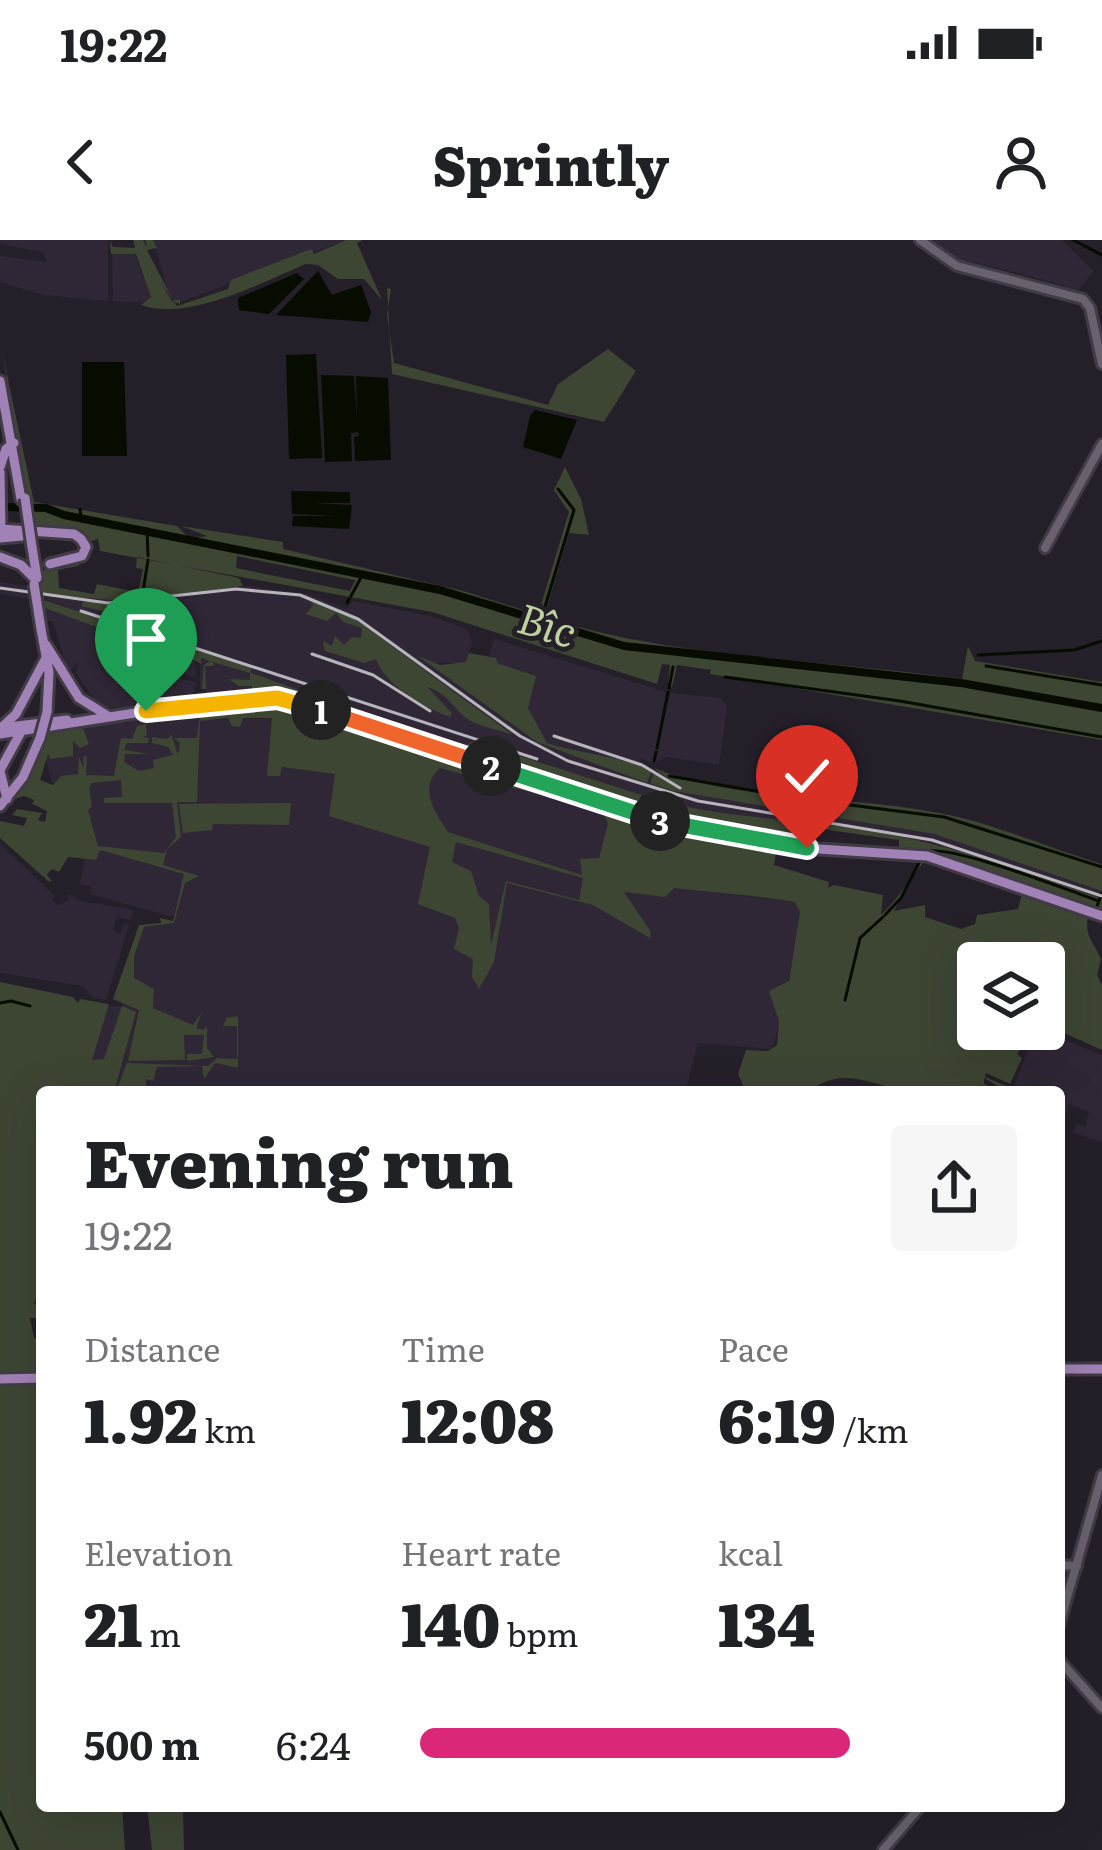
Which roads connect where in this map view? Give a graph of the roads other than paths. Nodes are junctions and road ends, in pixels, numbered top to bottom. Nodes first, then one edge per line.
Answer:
1 (920, 240) edge
2 (1102, 364) edge
3 (0, 381) edge
4 (14, 442) junction
5 (1102, 444) edge
6 (0, 472) edge
7 (20, 478) junction
8 (3, 498) edge
9 (0, 532) edge
10 (1045, 548) dead end
11 (32, 550) junction
12 (0, 556) edge
13 (50, 564) junction
14 (35, 580) junction
15 (44, 639) junction
16 (71, 686) junction
17 (27, 694) junction
18 (49, 695) junction
19 (21, 706) junction
20 (94, 712) junction
21 (68, 719) junction
22 (31, 724) junction
23 (0, 732) edge
24 (21, 732) junction
25 (9, 750) junction
26 (1, 772) edge
27 (23, 777) junction
28 (3, 802) edge
29 (1098, 914) edge
30 (1065, 1367) edge
31 (1102, 1367) edge
32 (0, 1376) edge
33 (36, 1376) edge
34 (1102, 1475) edge
35 (1065, 1565) edge
36 (1077, 1566) junction
37 (1065, 1606) edge
38 (1065, 1667) edge
39 (1102, 1708) edge
40 (916, 1812) edge
41 (884, 1850) edge

1 - 2 street
3 - 4 main road
4 - 6 main road
4 - 7 main road
5 - 10 street
6 - 7 street
6 - 8 main road
7 - 11 main road, bridge
8 - 9 main road
9 - 13 main road
11 - 13 main road
11 - 14 main road
12 - 14 main road
13 - 14 main road
14 - 15 main road, bridge
15 - 16 main road
15 - 17 main road
15 - 18 main road
16 - 18 main road
16 - 20 main road
17 - 18 main road
17 - 19 main road
18 - 27 main road, bridge
19 - 22 main road
19 - 23 main road
20 - 21 main road
20 - 21 main road
20 - 24 main road
20 - 29 main road
21 - 22 main road
22 - 23 main road
23 - 24 main road
23 - 25 main road
24 - 25 main road
25 - 26 main road
26 - 27 main road
26 - 28 main road
27 - 28 main road
30 - 31 main road
32 - 33 main road
34 - 36 street
35 - 36 street
36 - 37 street
38 - 39 street
40 - 41 street

